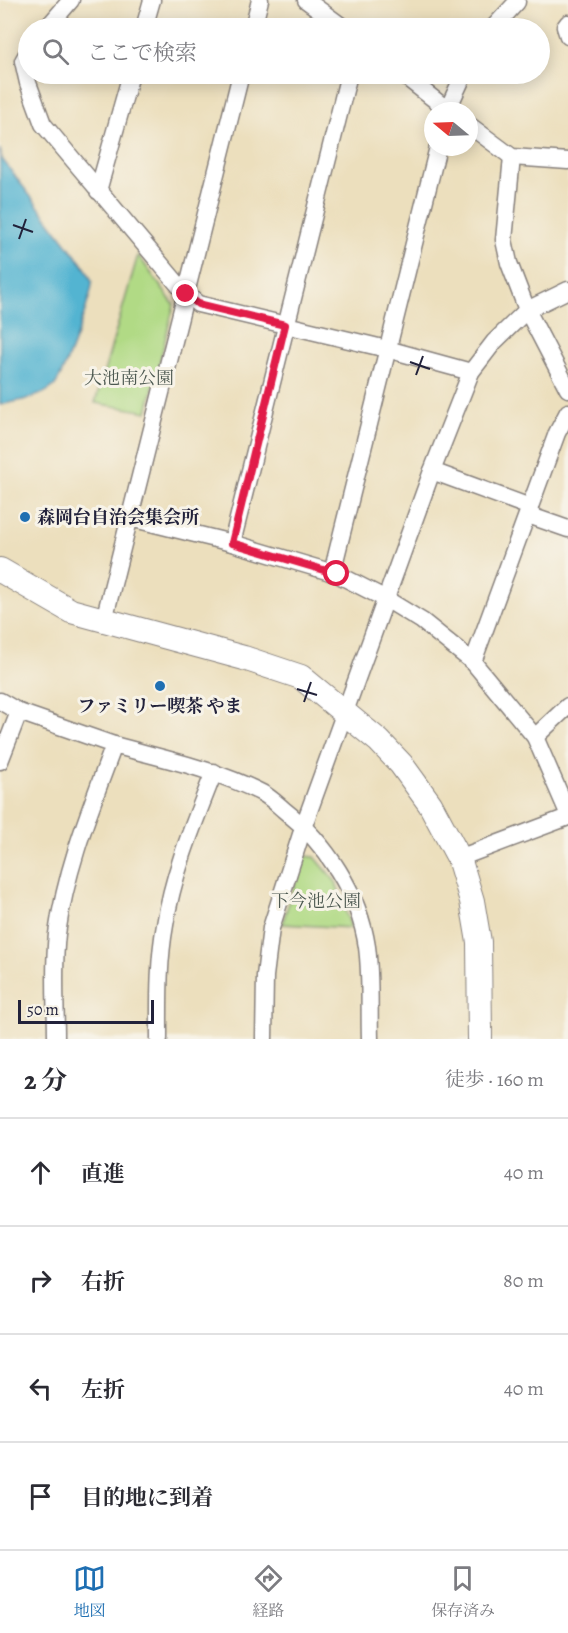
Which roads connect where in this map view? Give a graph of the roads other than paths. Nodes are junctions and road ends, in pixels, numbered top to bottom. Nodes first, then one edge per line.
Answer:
1 (70, 0) edge
2 (152, 0) edge
3 (260, 0) edge
4 (306, 0) edge
5 (516, 1) edge
6 (55, 18) edge
7 (147, 18) edge
8 (256, 18) edge
9 (330, 18) edge
10 (502, 18) edge
11 (568, 23) edge
12 (568, 36) edge
13 (28, 84) edge
14 (128, 84) edge
15 (238, 84) edge
16 (346, 84) edge
17 (415, 84) edge
18 (460, 84) edge
19 (438, 102) edge
20 (452, 102) edge
21 (478, 132) edge
22 (436, 156) edge
23 (513, 158) junction
24 (568, 161) edge
25 (98, 191) junction
26 (568, 290) edge
27 (186, 294) junction
28 (527, 310) junction
29 (285, 325) junction
30 (387, 349) junction
31 (471, 372) junction
32 (568, 389) edge
33 (568, 412) edge
34 (432, 471) junction
35 (529, 511) junction
36 (130, 518) junction
37 (568, 529) edge
38 (232, 543) junction
39 (0, 570) edge
40 (333, 573) junction
41 (386, 598) junction
42 (104, 621) junction
43 (472, 662) junction
44 (0, 701) edge
45 (568, 706) edge
46 (19, 712) junction
47 (345, 714) junction
48 (535, 737) junction
49 (114, 745) junction
50 (0, 761) edge
51 (214, 772) junction
52 (568, 815) edge
53 (304, 825) junction
54 (459, 858) junction
55 (56, 1039) edge
56 (159, 1039) edge
57 (264, 1039) edge
58 (370, 1039) edge
59 (480, 1039) edge

1 - 6 street
2 - 7 street
3 - 8 street
4 - 9 street
5 - 10 street
11 - 12 street
13 - 25 street
14 - 25 street
15 - 27 street
16 - 29 street
17 - 19 street
18 - 20 street
21 - 23 street
22 - 30 street
23 - 24 street
23 - 28 street
25 - 27 street
26 - 28 street
27 - 29 street
27 - 36 street
28 - 31 street
28 - 32 street
29 - 30 street
29 - 38 street
30 - 31 street
30 - 40 street
31 - 34 street
33 - 35 street
34 - 35 street
34 - 41 street
35 - 37 street
35 - 43 street
36 - 38 street
36 - 42 street
38 - 40 street
39 - 42 street
40 - 41 street
41 - 43 street
41 - 47 street
42 - 47 street
43 - 48 street
44 - 46 street
45 - 48 street
46 - 49 street
46 - 50 street
47 - 53 street
47 - 54 street
48 - 52 street
49 - 51 street
49 - 55 street
51 - 53 street
51 - 56 street
52 - 54 street
53 - 57 street
53 - 58 street
54 - 59 street

